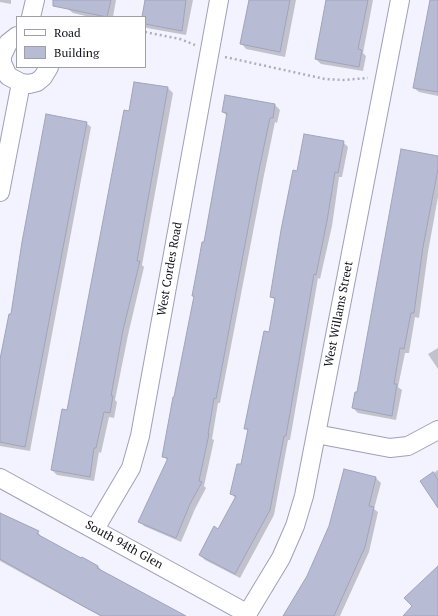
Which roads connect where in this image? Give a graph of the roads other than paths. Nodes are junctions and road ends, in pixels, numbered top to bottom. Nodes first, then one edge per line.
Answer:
1 (35, 0) edge
2 (219, 0) edge
3 (400, 0) edge
4 (31, 16) edge
5 (16, 37) edge
6 (1, 56) edge
7 (48, 68) edge
8 (21, 83) junction
9 (0, 192) edge
10 (438, 430) edge
11 (316, 434) junction
12 (0, 478) edge
13 (95, 529) junction
14 (247, 615) edge

1 - 4 street
2 - 13 street, West Cordes Road
3 - 11 street, West Willams Street
5 - 6 street
6 - 8 street
7 - 8 street
8 - 9 street
10 - 11 street
11 - 14 street, West Willams Street
12 - 13 street, South 94th Glen
13 - 14 street, South 94th Glen

